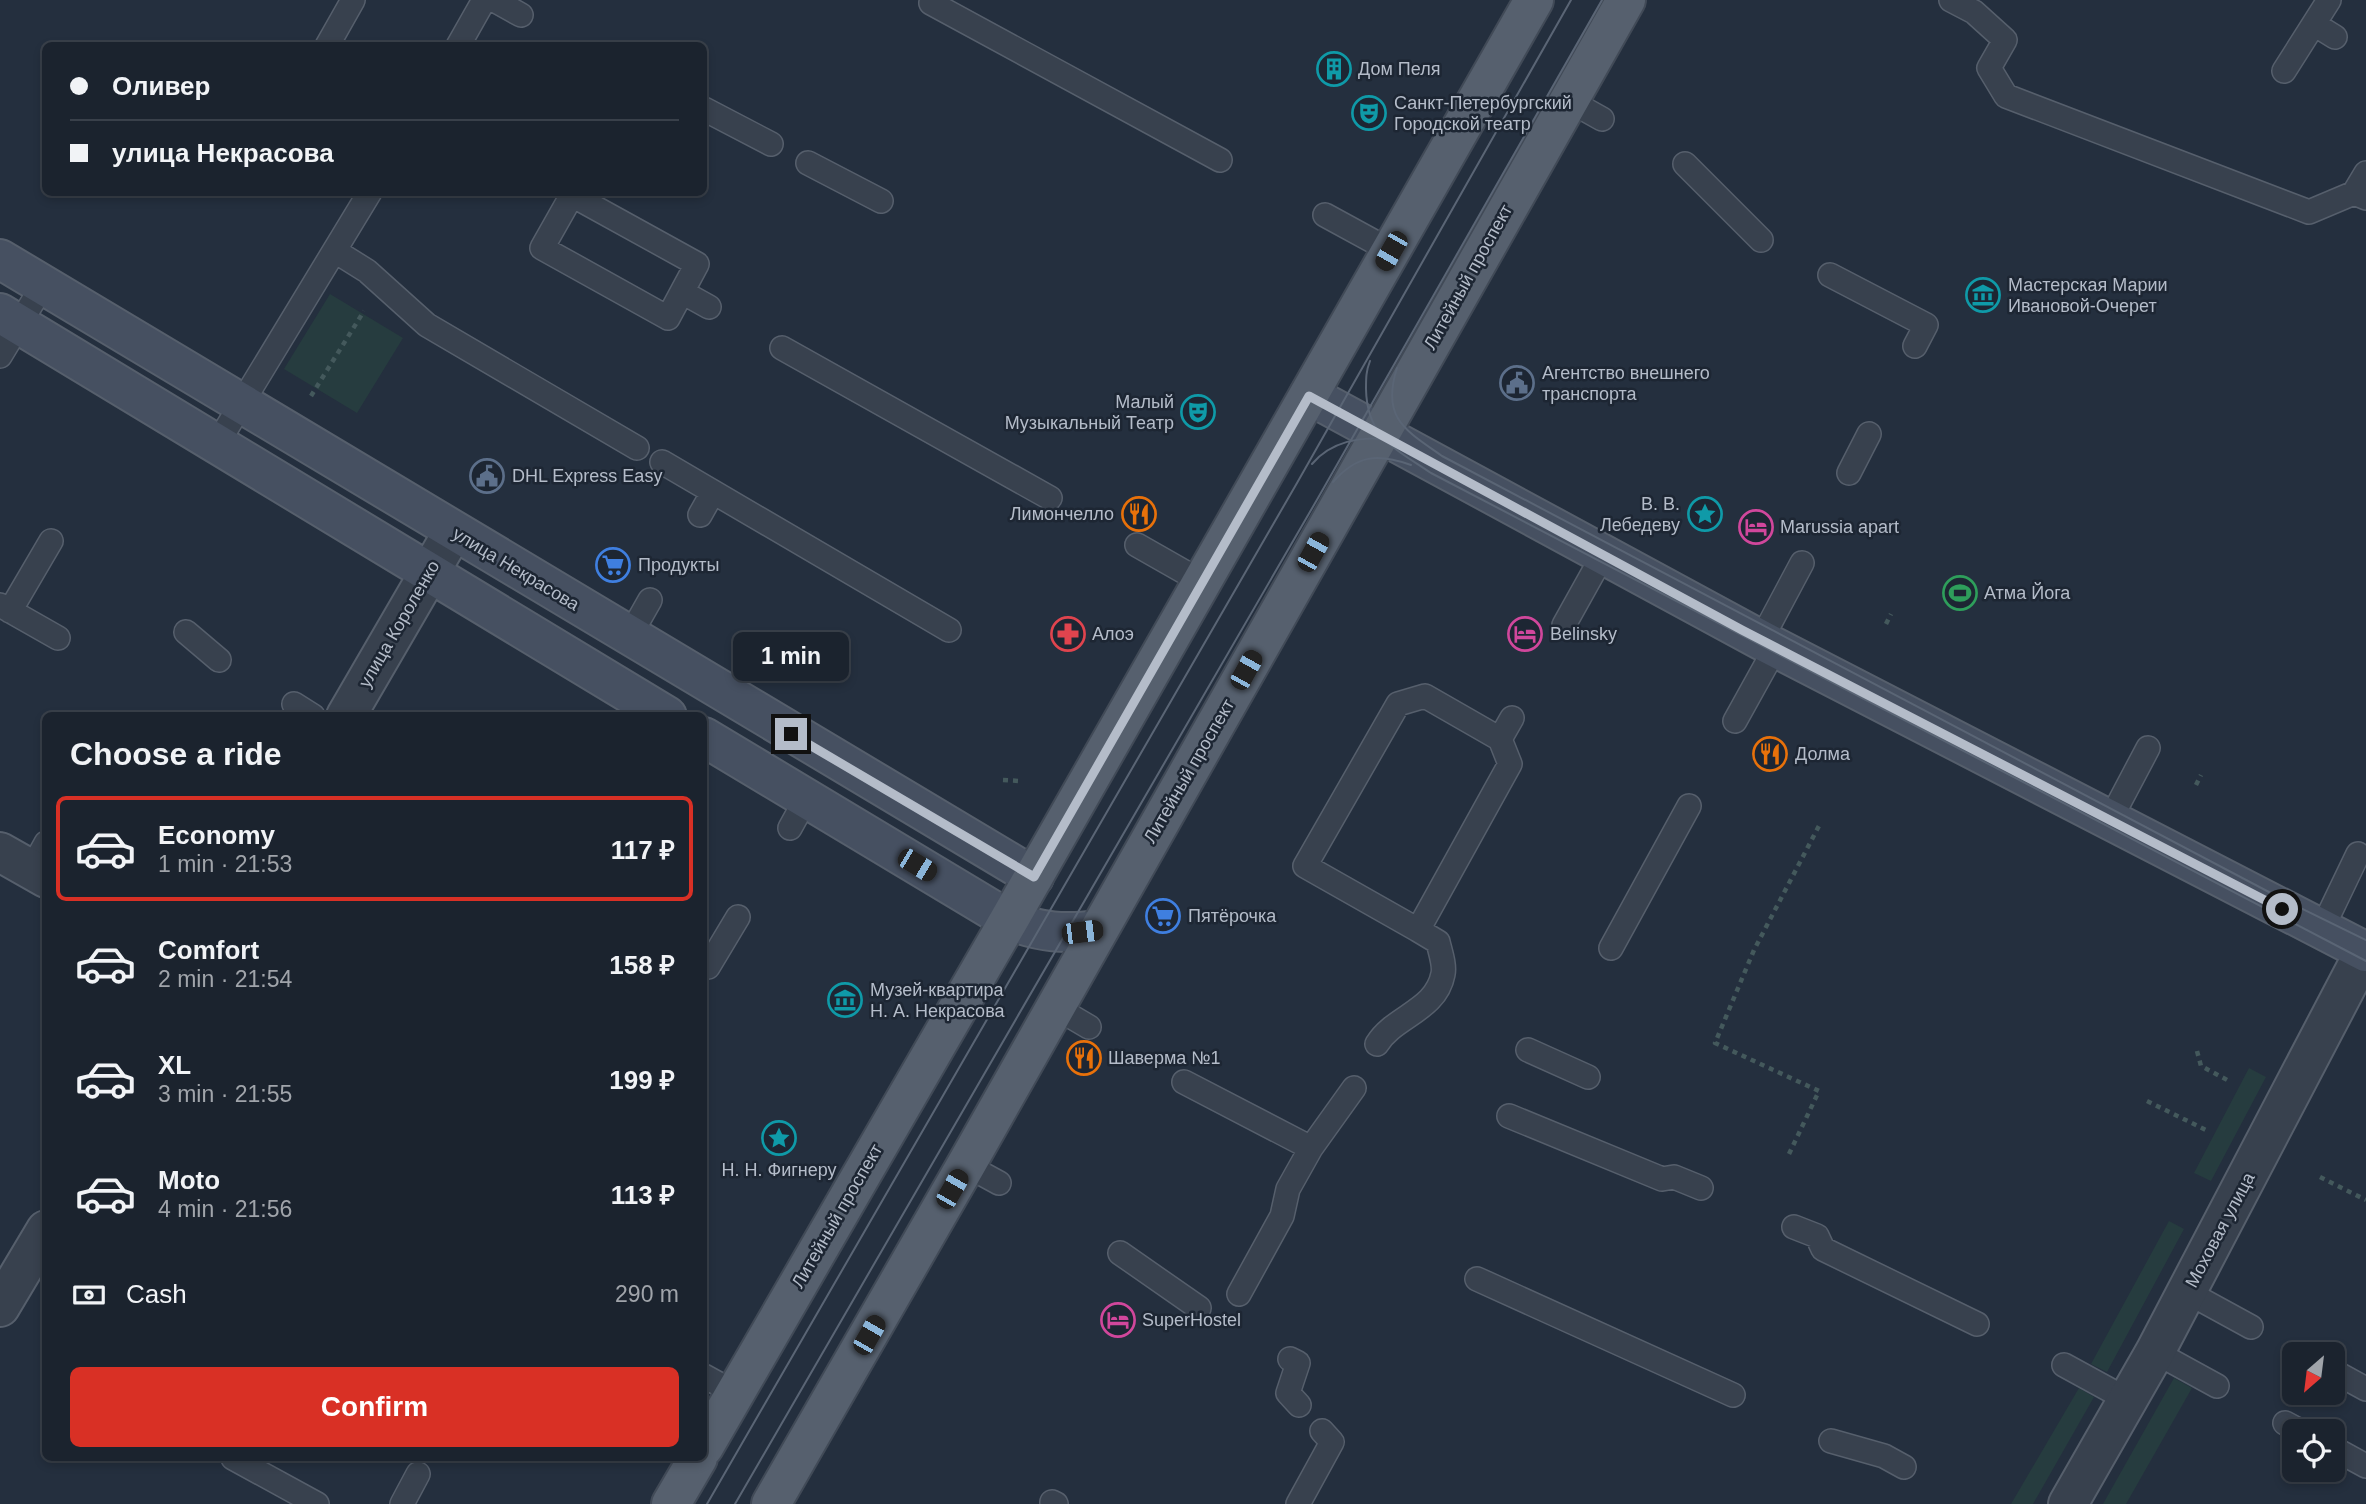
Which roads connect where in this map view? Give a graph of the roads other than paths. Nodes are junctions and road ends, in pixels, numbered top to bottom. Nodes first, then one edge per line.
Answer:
1 (353, 0) edge
2 (484, 0) edge
3 (494, 0) edge
4 (1534, 0) edge
5 (1626, 0) edge
6 (1951, 0) edge
7 (2329, 0) edge
8 (931, 4) dead end
9 (1978, 6) edge
10 (521, 15) dead end
11 (2314, 24) junction
12 (2335, 37) dead end
13 (329, 42) edge
14 (460, 42) edge
15 (2284, 71) dead end
16 (1568, 100) junction
17 (707, 111) edge
18 (1602, 119) dead end
19 (771, 144) dead end
20 (1220, 160) dead end
21 (808, 163) dead end
22 (1685, 164) dead end
23 (2366, 173) edge
24 (368, 196) edge
25 (571, 196) edge
26 (574, 196) edge
27 (2360, 196) edge
28 (881, 201) dead end
29 (1325, 215) dead end
30 (1761, 240) dead end
31 (335, 251) junction
32 (1391, 251) junction
33 (0, 259) edge
34 (1830, 275) dead end
35 (43, 285) junction
36 (682, 292) junction
37 (709, 307) dead end
38 (6, 331) edge
39 (1915, 346) dead end
40 (782, 348) dead end
41 (1309, 396) junction
42 (242, 405) junction
43 (1380, 433) junction
44 (1869, 434) dead end
45 (217, 444) junction
46 (637, 448) dead end
47 (662, 462) dead end
48 (1849, 473) dead end
49 (713, 492) junction
50 (1050, 498) dead end
51 (700, 515) dead end
52 (453, 532) junction
53 (51, 541) dead end
54 (1137, 545) dead end
55 (1603, 555) junction
56 (1802, 563) dead end
57 (429, 573) junction
58 (1202, 582) junction
59 (650, 600) dead end
60 (5, 608) edge
61 (1564, 625) dead end
62 (948, 630) dead end
63 (186, 632) dead end
64 (629, 637) junction
65 (58, 638) dead end
66 (1768, 644) junction
67 (219, 660) dead end
68 (348, 712) edge
69 (660, 712) edge
70 (1511, 718) dead end
71 (1735, 721) dead end
72 (1500, 738) junction
73 (707, 739) edge
74 (2148, 748) dead end
75 (1689, 806) dead end
76 (2110, 820) junction
77 (2358, 854) dead end
78 (1034, 877) junction
79 (738, 917) dead end
80 (1009, 920) junction
81 (2322, 929) junction
82 (1098, 930) junction
83 (1418, 930) junction
84 (1611, 948) dead end
85 (2366, 952) edge
86 (707, 966) edge
87 (1055, 1007) junction
88 (1088, 1027) dead end
89 (1377, 1044) dead end
90 (1528, 1050) dead end
91 (1588, 1077) dead end
92 (1184, 1082) dead end
93 (1354, 1088) dead end
94 (1509, 1116) dead end
95 (1311, 1148) junction
96 (966, 1165) junction
97 (999, 1184) dead end
98 (1701, 1188) dead end
99 (1794, 1227) dead end
100 (42, 1237) edge
101 (1120, 1252) dead end
102 (1477, 1279) dead end
103 (2187, 1292) junction
104 (1239, 1294) dead end
105 (0, 1307) edge
106 (1199, 1308) dead end
107 (1977, 1324) dead end
108 (2251, 1327) dead end
109 (2155, 1352) junction
110 (1290, 1359) dead end
111 (2064, 1365) dead end
112 (2345, 1378) edge
113 (719, 1384) edge
114 (2217, 1386) dead end
115 (2366, 1389) edge
116 (1733, 1395) dead end
117 (2128, 1400) junction
118 (1299, 1405) dead end
119 (1322, 1431) dead end
120 (707, 1434) edge
121 (1831, 1441) dead end
122 (2345, 1455) edge
123 (238, 1461) edge
124 (696, 1461) edge
125 (2366, 1466) edge
126 (1904, 1467) dead end
127 (418, 1474) dead end
128 (317, 1504) edge
129 (402, 1504) edge
130 (671, 1504) edge
131 (771, 1504) edge
132 (1298, 1504) edge
133 (2068, 1504) edge

1 - 13 lane
2 - 14 lane
3 - 10 lane
4 - 32 main road, Литейный проспект
5 - 16 main road, Литейный проспект
6 - 9 lane
7 - 11 lane
8 - 20 lane
9 - 27 lane
11 - 12 lane
11 - 15 lane
16 - 18 lane
16 - 43 main road, Литейный проспект
17 - 19 lane
21 - 28 lane
22 - 30 lane
23 - 27 lane
24 - 31 lane
25 - 36 lane
26 - 36 lane
29 - 32 lane
31 - 42 lane
31 - 46 lane
32 - 41 main road, Литейный проспект
33 - 35 street, улица Некрасова
34 - 39 lane
35 - 38 lane
35 - 42 street, улица Некрасова
36 - 37 lane
38 - 45 street
40 - 50 lane
41 - 43 street
41 - 58 main road, Литейный проспект
42 - 45 lane
42 - 52 street, улица Некрасова
43 - 55 street
43 - 82 main road, Литейный проспект
44 - 48 lane
45 - 57 street
47 - 49 lane
49 - 51 lane
49 - 62 lane
52 - 57 street, улица Короленко
52 - 64 street, улица Некрасова
53 - 60 lane
54 - 58 lane
55 - 61 lane
55 - 66 street
56 - 66 lane
57 - 68 street, улица Короленко
57 - 69 street
58 - 78 main road, Литейный проспект
59 - 64 lane
60 - 65 lane
63 - 67 lane
64 - 78 street, улица Некрасова
66 - 71 lane
66 - 76 street
70 - 72 lane
72 - 83 lane
72 - 83 lane
73 - 80 street
74 - 76 lane
75 - 84 lane
76 - 81 street
77 - 81 lane
78 - 80 main road, Литейный проспект
79 - 86 lane
80 - 82 street
80 - 113 main road, Литейный проспект
81 - 85 street
82 - 87 main road, Литейный проспект
83 - 89 lane
85 - 103 street, Моховая улица
87 - 88 lane
87 - 96 main road, Литейный проспект
90 - 91 lane
92 - 95 lane
93 - 95 lane
94 - 98 lane
95 - 104 lane
96 - 97 lane
96 - 131 main road, Литейный проспект
99 - 107 lane
100 - 105 street
101 - 106 lane
102 - 116 lane
103 - 108 lane
103 - 109 street, Моховая улица
109 - 114 lane
109 - 117 street, Моховая улица
110 - 118 lane
111 - 117 lane
112 - 115 lane
113 - 120 main road, Литейный проспект
117 - 133 street, Моховая улица
119 - 132 lane
121 - 126 lane
122 - 125 lane
123 - 128 lane
124 - 130 main road
127 - 129 lane

